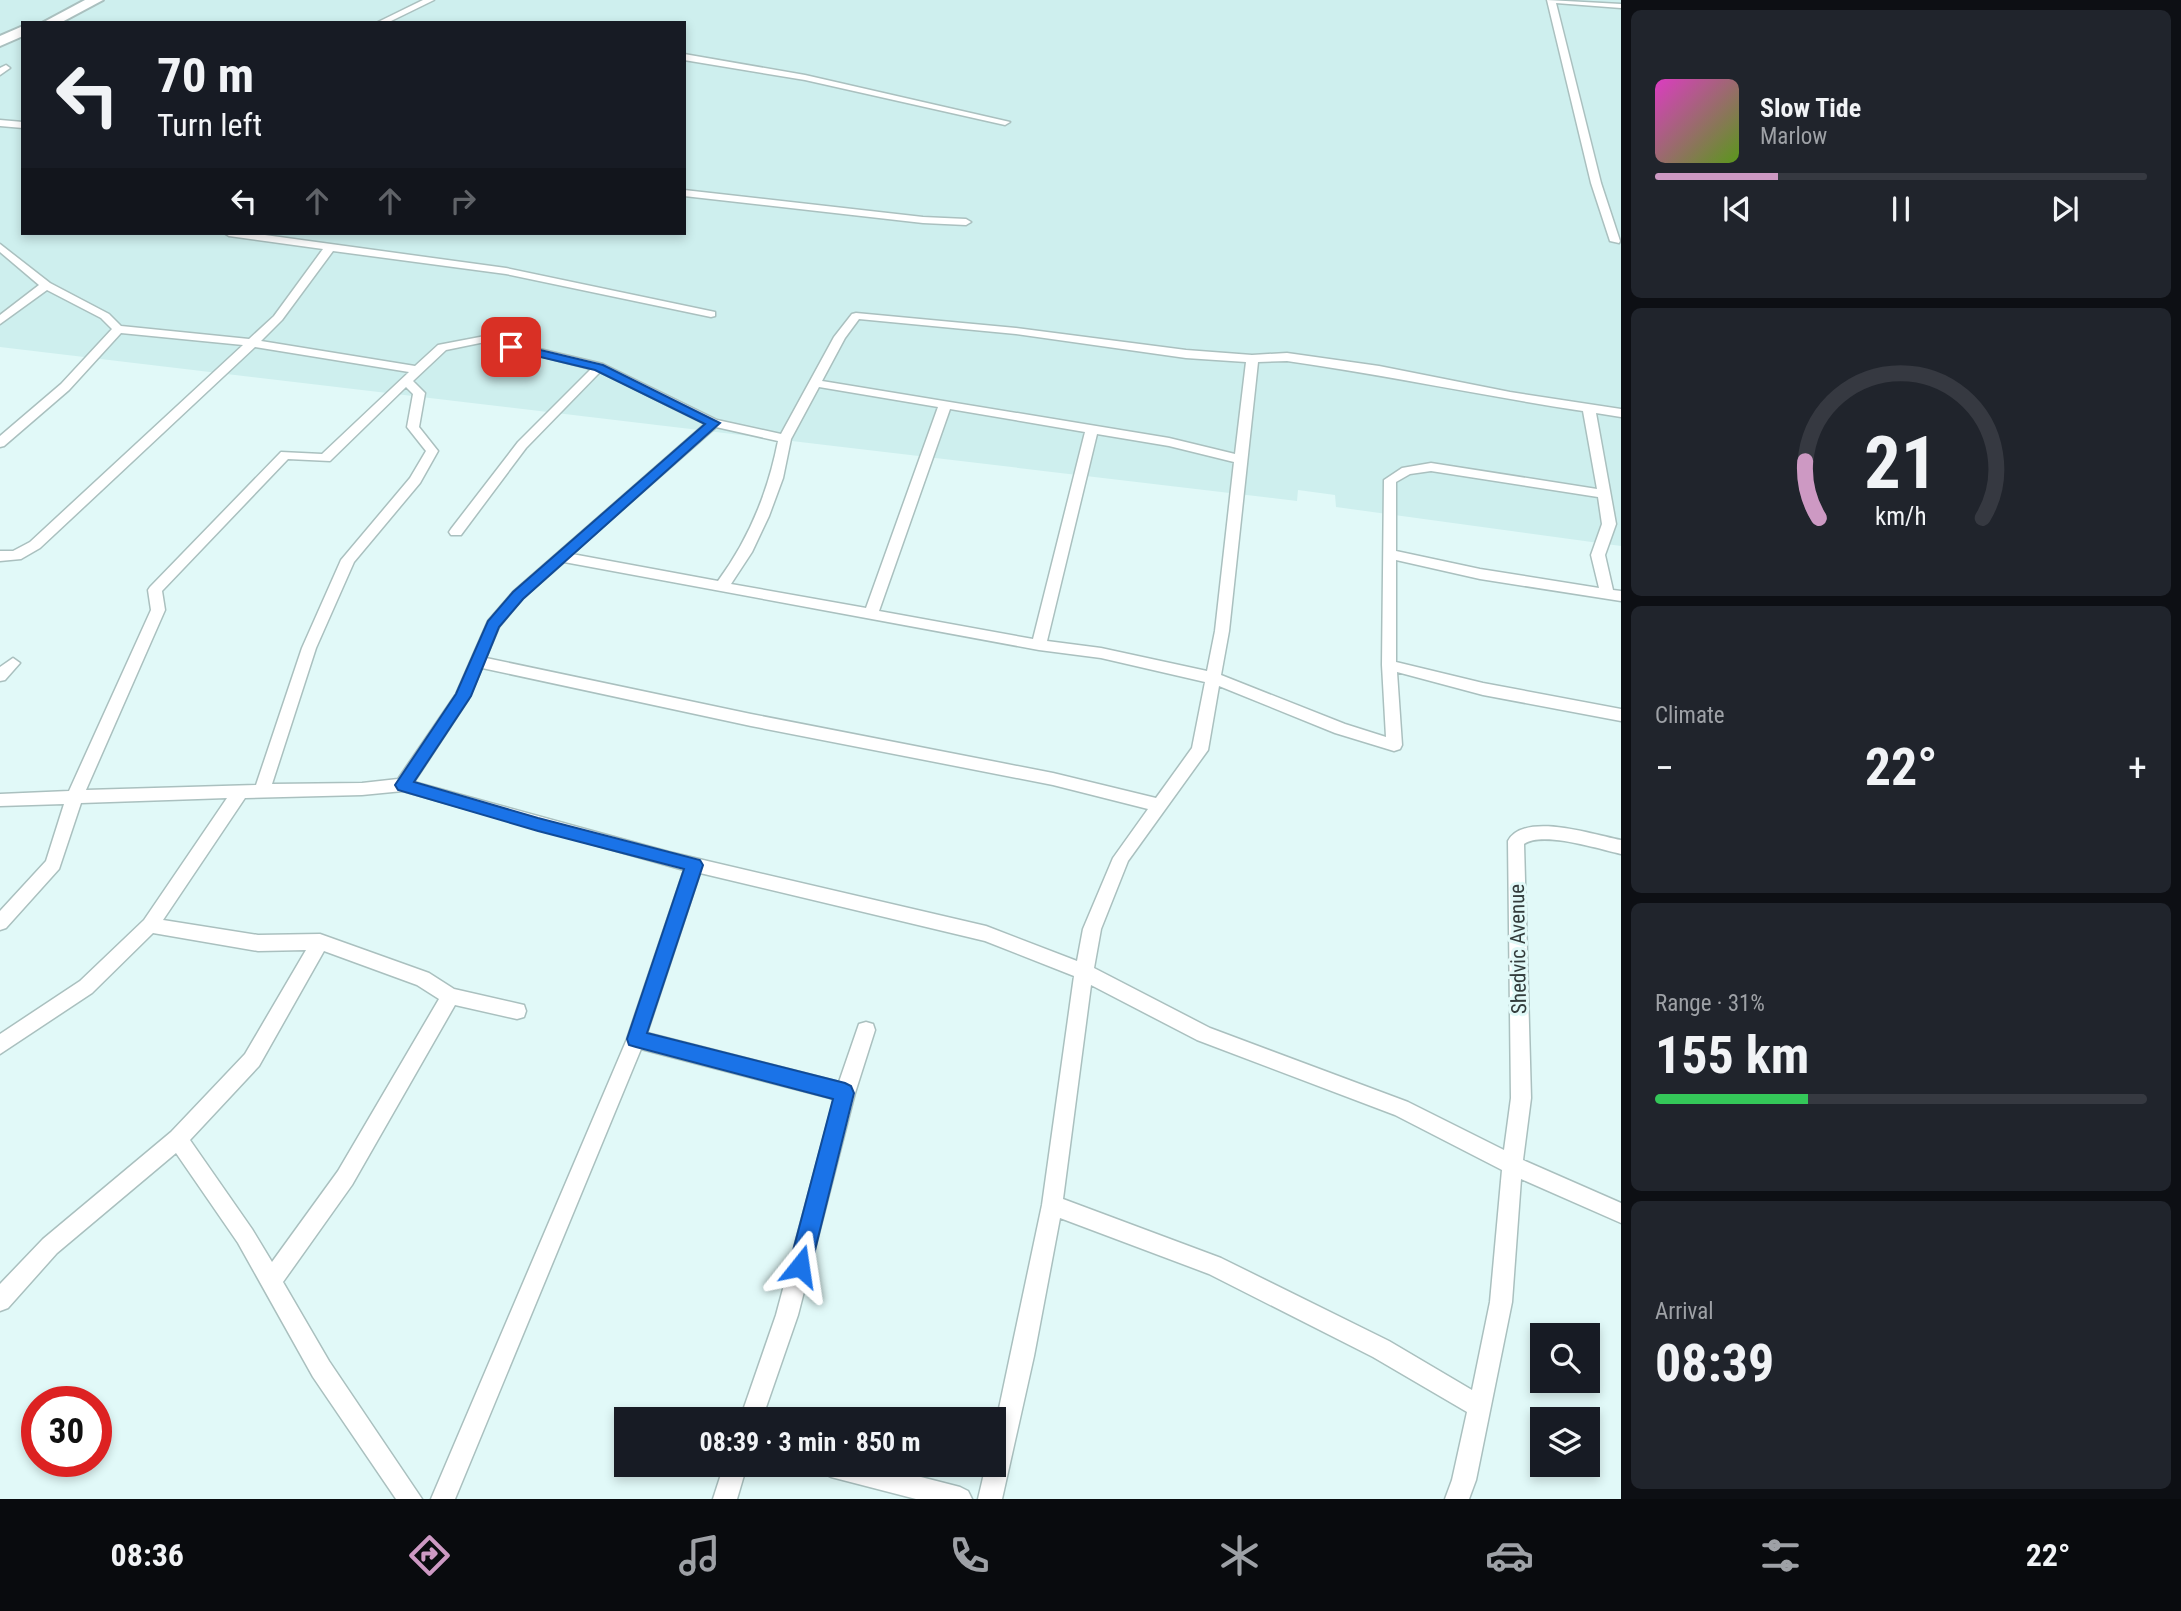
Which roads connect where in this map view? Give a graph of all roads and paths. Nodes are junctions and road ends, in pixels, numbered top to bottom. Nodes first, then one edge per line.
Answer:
1 (82, 0) edge
2 (96, 0) edge
3 (430, 0) edge
4 (1553, 0) edge
5 (1621, 6) edge
6 (40, 21) edge
7 (53, 21) edge
8 (384, 21) edge
9 (21, 31) edge
10 (21, 38) edge
11 (0, 42) edge
12 (0, 48) edge
13 (686, 57) edge
14 (1005, 122) dead end
15 (0, 123) edge
16 (21, 125) edge
17 (686, 193) edge
18 (966, 222) dead end
19 (243, 235) edge
20 (1615, 241) dead end
21 (330, 247) junction
22 (2, 250) edge
23 (47, 285) junction
24 (711, 314) dead end
25 (0, 321) edge
26 (118, 329) junction
27 (252, 344) junction
28 (1252, 359) junction
29 (599, 367) junction
30 (413, 376) junction
31 (815, 383) junction
32 (945, 405) junction
33 (1589, 408) junction
34 (1621, 413) edge
35 (713, 423) junction
36 (1092, 429) junction
37 (785, 439) junction
38 (0, 443) edge
39 (1242, 460) junction
40 (1604, 494) junction
41 (456, 532) dead end
42 (1391, 554) junction
43 (0, 556) edge
44 (561, 557) junction
45 (723, 585) junction
46 (1614, 594) edge
47 (871, 613) junction
48 (1040, 645) junction
49 (479, 662) junction
50 (13, 663) dead end
51 (1389, 665) junction
52 (0, 676) edge
53 (1214, 678) junction
54 (1621, 715) edge
55 (403, 785) junction
56 (262, 791) junction
57 (240, 792) junction
58 (75, 796) junction
59 (0, 800) edge
60 (1159, 805) junction
61 (1621, 846) edge
62 (694, 865) junction
63 (0, 923) edge
64 (150, 925) junction
65 (320, 942) junction
66 (1084, 972) junction
67 (450, 996) junction
68 (517, 1011) dead end
69 (866, 1030) dead end
70 (636, 1039) junction
71 (0, 1045) edge
72 (845, 1093) junction
73 (178, 1139) junction
74 (1512, 1165) junction
75 (1052, 1205) junction
76 (1621, 1213) edge
77 (271, 1280) junction
78 (0, 1300) edge
79 (1478, 1406) junction
80 (755, 1407) edge
81 (731, 1477) edge
82 (877, 1477) edge
83 (410, 1499) edge
84 (443, 1499) edge
85 (725, 1499) edge
86 (960, 1499) edge
87 (990, 1499) edge
88 (1457, 1499) edge

1 - 6 highway
2 - 7 highway
3 - 8 street
4 - 5 street
4 - 20 street
9 - 11 highway
10 - 12 highway
13 - 14 street
15 - 16 street
17 - 18 street
19 - 21 street
21 - 24 street
21 - 27 street
22 - 23 street
23 - 25 street
23 - 26 street
26 - 27 street
26 - 38 street
27 - 30 street
27 - 43 street
28 - 31 street
28 - 33 street
28 - 39 street
29 - 30 street
29 - 35 street
29 - 41 street
30 - 56 street
30 - 58 street
31 - 32 street
31 - 37 street
32 - 36 street
32 - 47 street
33 - 34 street
33 - 40 street
35 - 37 street
35 - 44 street
36 - 39 street
36 - 48 street
37 - 45 street
39 - 53 street
40 - 42 street
40 - 46 street
42 - 46 street
42 - 51 street
44 - 45 street
44 - 49 street
45 - 47 street
47 - 48 street
48 - 53 street
49 - 55 street
49 - 60 street
50 - 52 street
51 - 53 street
51 - 54 street
53 - 60 street
55 - 56 street
55 - 62 street
56 - 57 street
57 - 58 street
57 - 64 street
58 - 59 street
58 - 63 street
60 - 66 street
61 - 74 street, Shedvic Avenue
62 - 66 street
62 - 70 street
64 - 65 street
64 - 71 street
65 - 67 street
65 - 73 street
66 - 74 street
66 - 75 street
67 - 68 street
67 - 77 street
69 - 72 street
70 - 72 street
70 - 84 street
72 - 80 street
73 - 77 street
73 - 78 street
74 - 76 street
74 - 79 street
75 - 79 street
75 - 87 street
77 - 83 street
79 - 88 street
81 - 85 street
82 - 86 street

